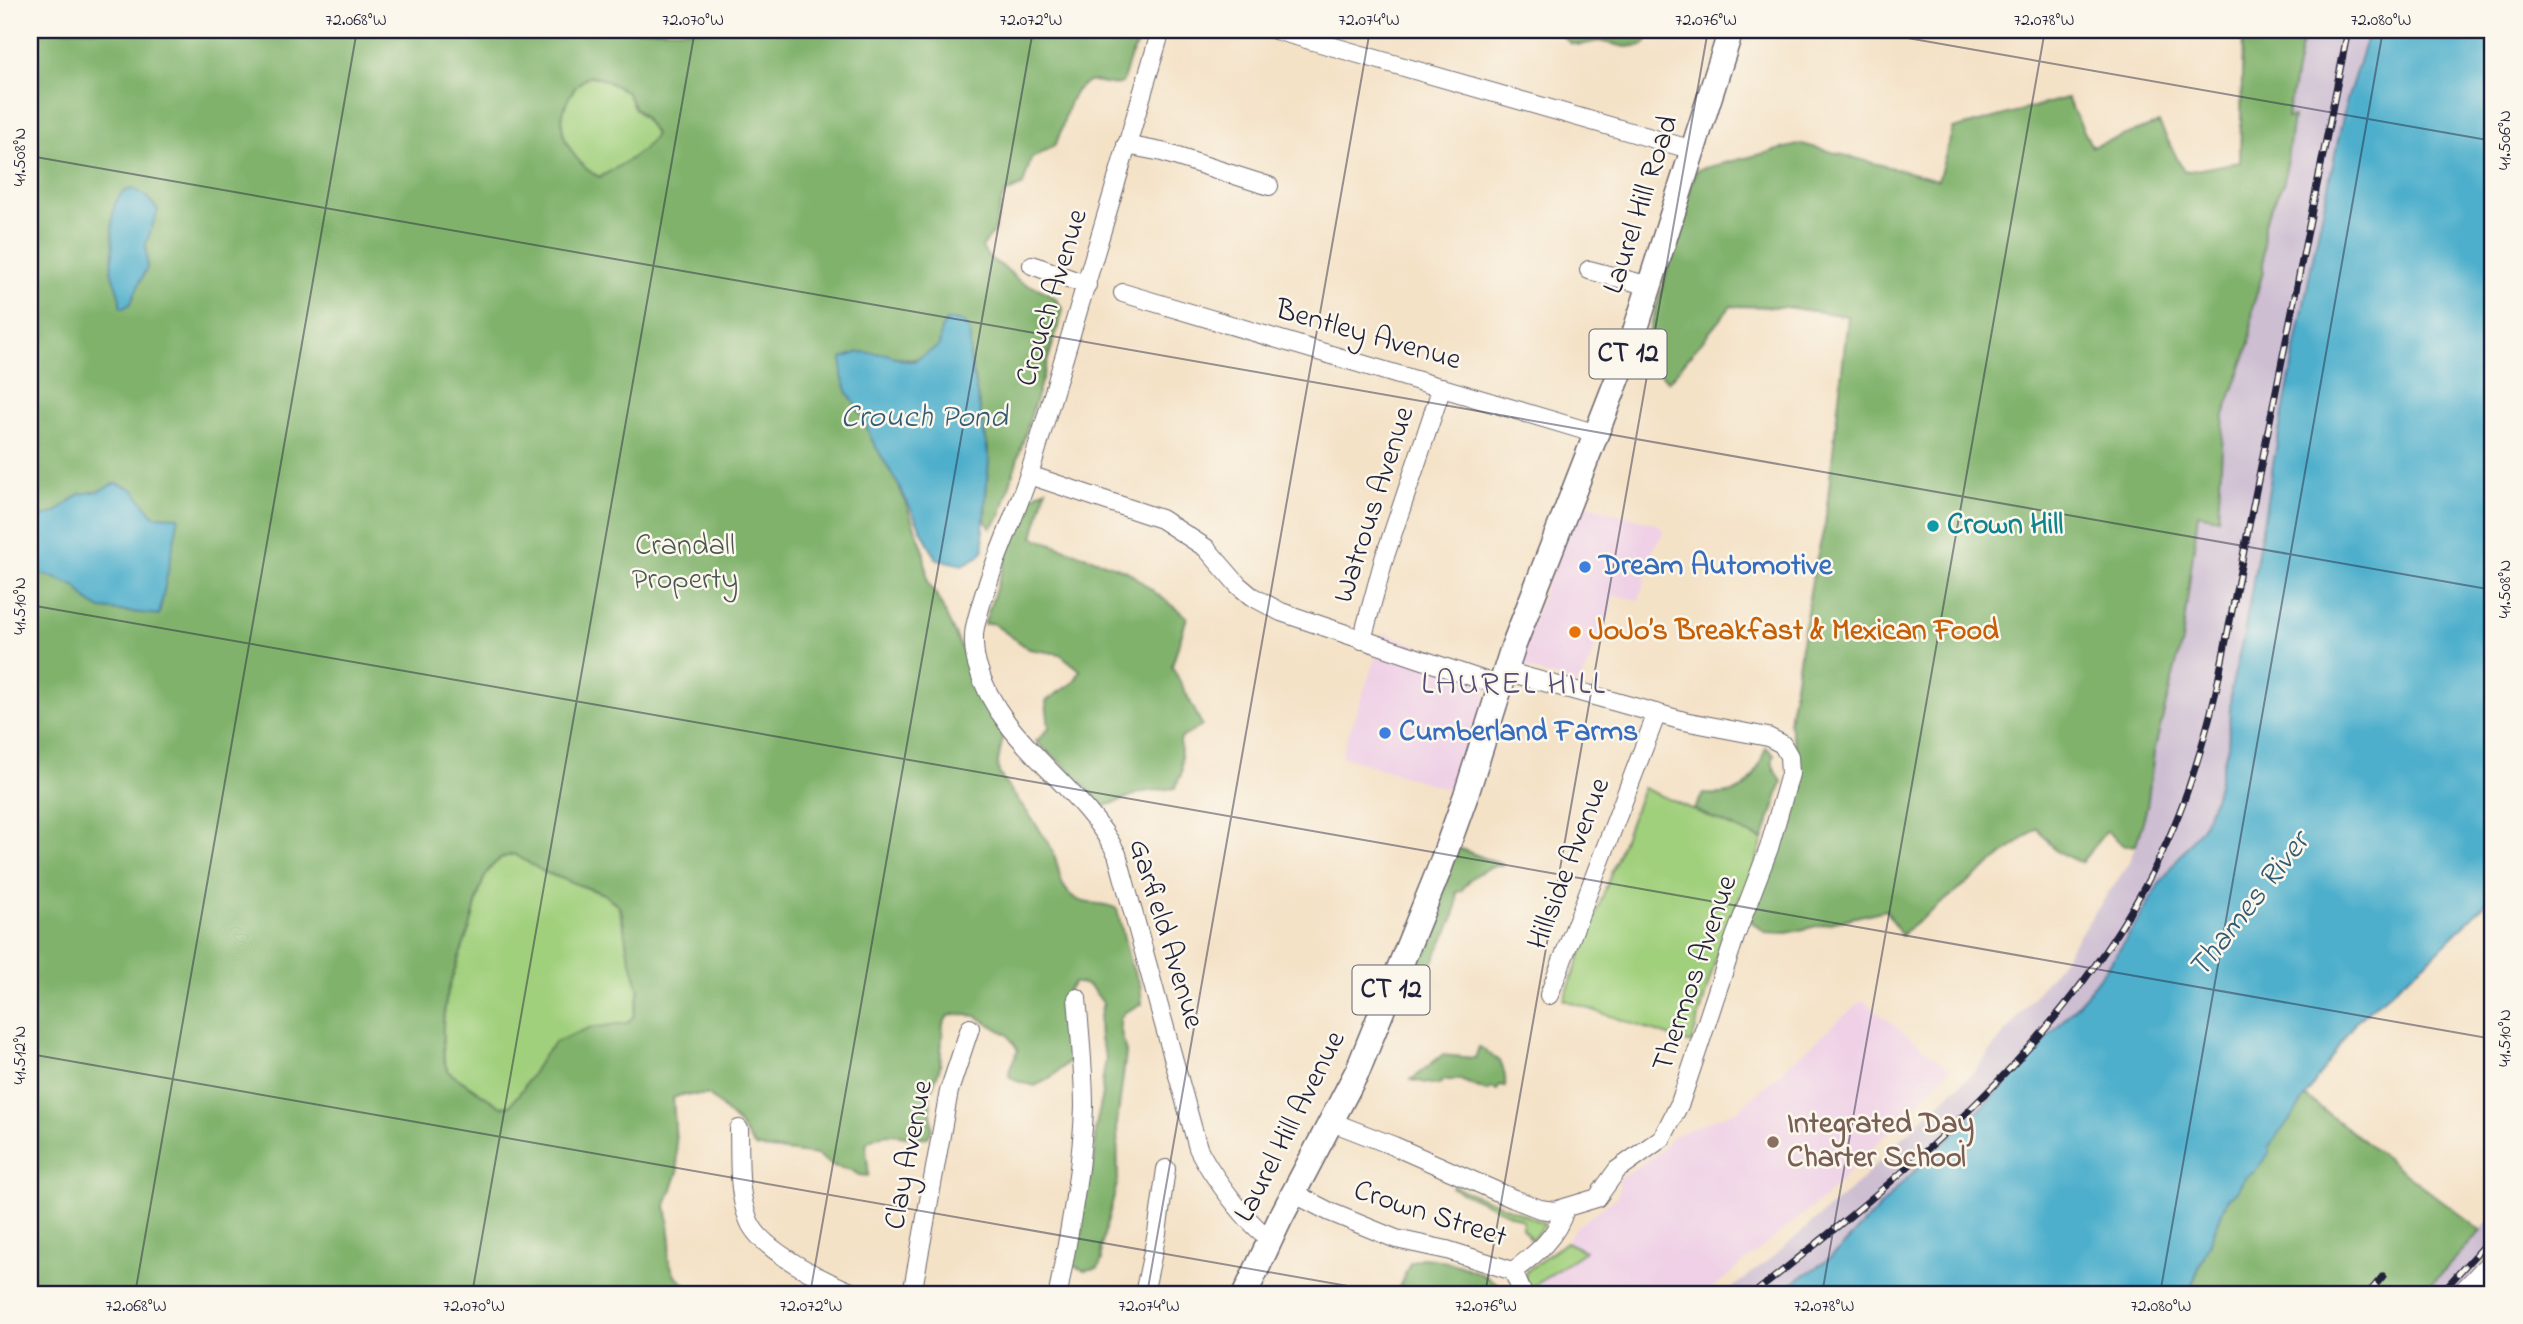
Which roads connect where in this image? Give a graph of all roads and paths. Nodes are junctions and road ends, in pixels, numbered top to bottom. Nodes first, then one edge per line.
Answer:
1 (1161, 30) edge
2 (1275, 30) edge
3 (1731, 30) edge
4 (1126, 145) junction
5 (1693, 150) junction
6 (1269, 186) dead end
7 (1032, 265) dead end
8 (1589, 270) dead end
9 (1087, 285) junction
10 (1650, 286) junction
11 (1123, 293) dead end
12 (1442, 387) junction
13 (1597, 433) junction
14 (1029, 475) junction
15 (1362, 640) junction
16 (976, 661) joint
17 (1502, 679) junction
18 (1657, 713) junction
19 (1549, 995) dead end
20 (1077, 998) dead end
21 (970, 1028) dead end
22 (1332, 1122) junction
23 (739, 1129) dead end
24 (1166, 1169) dead end
25 (1293, 1193) junction
26 (1565, 1209) junction
27 (1270, 1238) junction
28 (2493, 1259) edge
29 (1513, 1271) junction
30 (856, 1294) edge
31 (912, 1294) edge
32 (1058, 1294) edge
33 (1144, 1294) edge
34 (1245, 1294) edge
35 (1523, 1294) edge
36 (2460, 1294) edge

1 - 4 street, Crouch Avenue
2 - 5 street
3 - 5 highway, Laurel Hill Road / CT 12
4 - 6 street
4 - 9 street, Crouch Avenue
5 - 10 highway, Laurel Hill Road / CT 12
7 - 9 street
8 - 10 street
9 - 14 street, Crouch Avenue
10 - 13 highway, Laurel Hill Road / CT 12
11 - 12 street, Bentley Avenue
12 - 13 street, Bentley Avenue
12 - 15 street, Watrous Avenue
13 - 17 highway, Laurel Hill Road / CT 12
14 - 15 street, Thermos Avenue
14 - 16 street, Crouch Avenue
15 - 17 street, Thermos Avenue
16 - 27 street, Garfield Avenue
17 - 18 street, Thermos Avenue
17 - 22 highway, Laurel Hill Avenue / CT 12
18 - 19 street, Hillside Avenue
18 - 26 street, Thermos Avenue
20 - 32 street
21 - 31 street, Clay Avenue
22 - 25 highway, Laurel Hill Avenue / CT 12
22 - 26 street, Thermos Avenue
23 - 30 street
24 - 33 street
25 - 27 highway, Laurel Hill Avenue / CT 12
25 - 29 street, Crown Street
26 - 29 street, Crown Street
27 - 34 highway, Laurel Hill Avenue / CT 12
28 - 36 street
29 - 35 street, Crown Street

